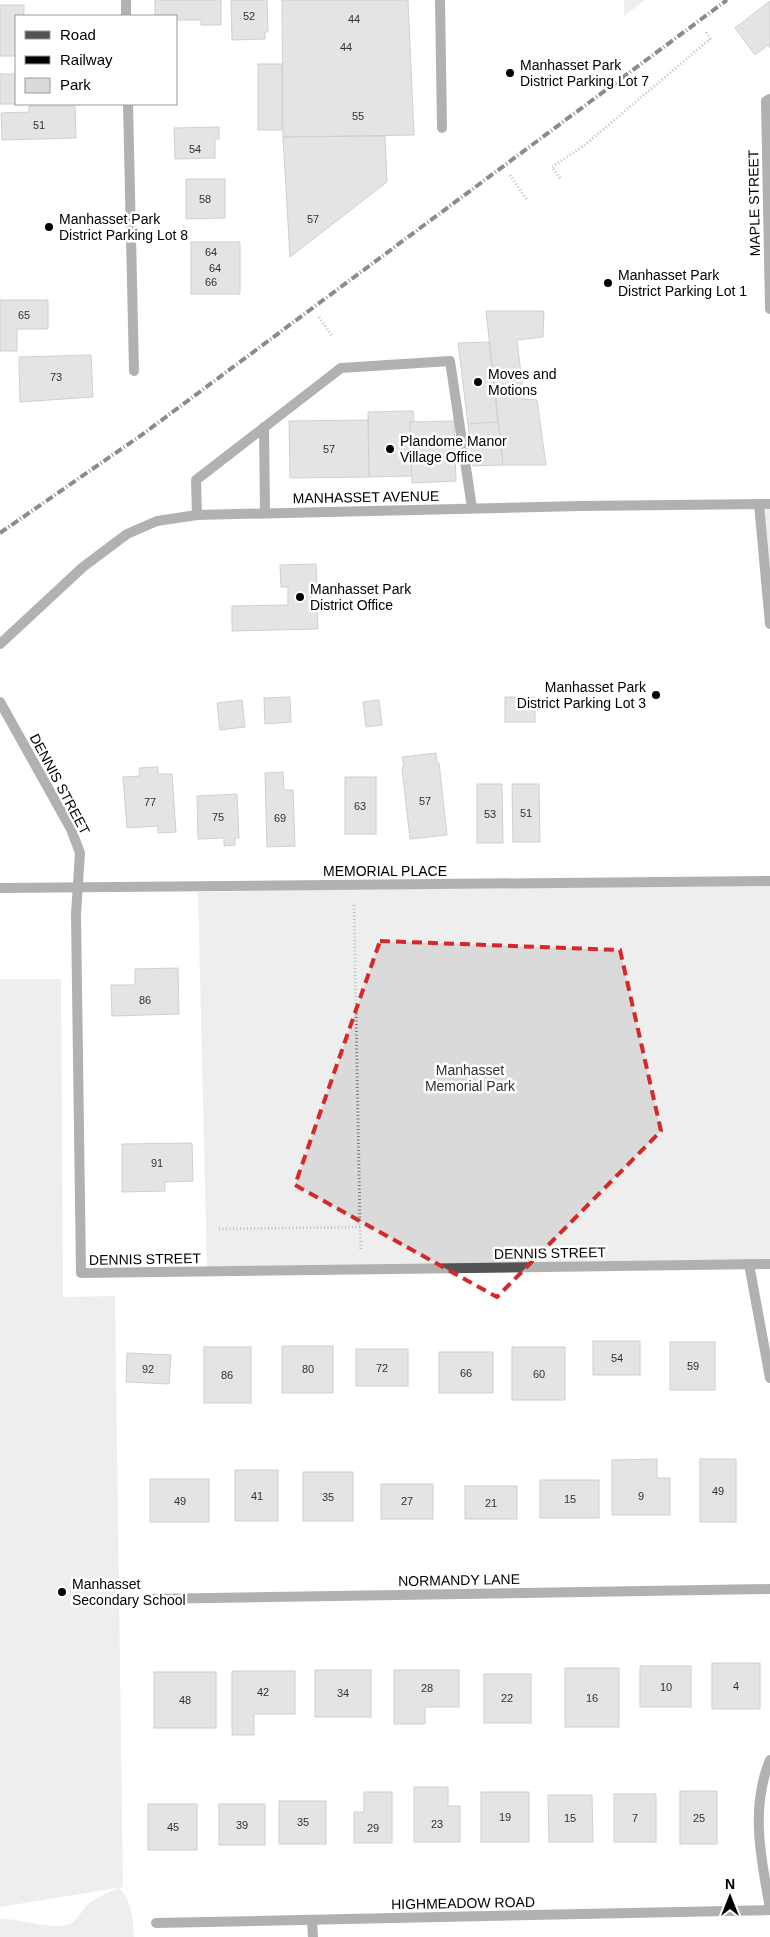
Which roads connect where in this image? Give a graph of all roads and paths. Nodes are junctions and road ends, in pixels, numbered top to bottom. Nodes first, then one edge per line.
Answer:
1 (126, 0) edge
2 (440, 0) edge
3 (126, 15) edge
4 (705, 30) dead end
5 (770, 99) edge
6 (128, 105) edge
7 (442, 128) dead end
8 (510, 176) dead end
9 (560, 178) dead end
10 (527, 200) dead end
11 (770, 309) edge
12 (319, 317) dead end
13 (332, 336) dead end
14 (134, 371) dead end
15 (264, 427) junction
16 (765, 504) edge
17 (472, 508) junction
18 (264, 513) junction
19 (197, 515) junction
20 (770, 624) edge
21 (2, 642) edge
22 (1, 706) edge
23 (770, 881) edge
24 (79, 887) junction
25 (0, 888) edge
26 (354, 904) dead end
27 (219, 1229) dead end
28 (748, 1264) junction
29 (770, 1264) edge
30 (770, 1378) edge
31 (770, 1589) edge
32 (149, 1599) dead end
33 (770, 1760) edge
34 (770, 1909) edge
35 (312, 1920) junction
36 (156, 1923) dead end
37 (313, 1937) edge

1 - 3 street
2 - 7 street
4 - 9 path
5 - 11 street, MAPLE STREET
6 - 14 street
8 - 10 path
12 - 13 path
15 - 17 street
15 - 18 street
15 - 19 street
16 - 17 street, MANHASSET AVENUE
16 - 20 street
17 - 18 street, MANHASSET AVENUE
18 - 19 street, MANHASSET AVENUE
19 - 21 street, MANHASSET AVENUE
22 - 24 street, DENNIS STREET
23 - 24 street, MEMORIAL PLACE
24 - 25 street, MEMORIAL PLACE
24 - 28 street, DENNIS STREET
26 - 27 path
28 - 29 street, DENNIS STREET
28 - 30 street
31 - 32 street, NORMANDY LANE
33 - 34 street
34 - 35 street, HIGHMEADOW ROAD
35 - 36 street, HIGHMEADOW ROAD
35 - 37 street

